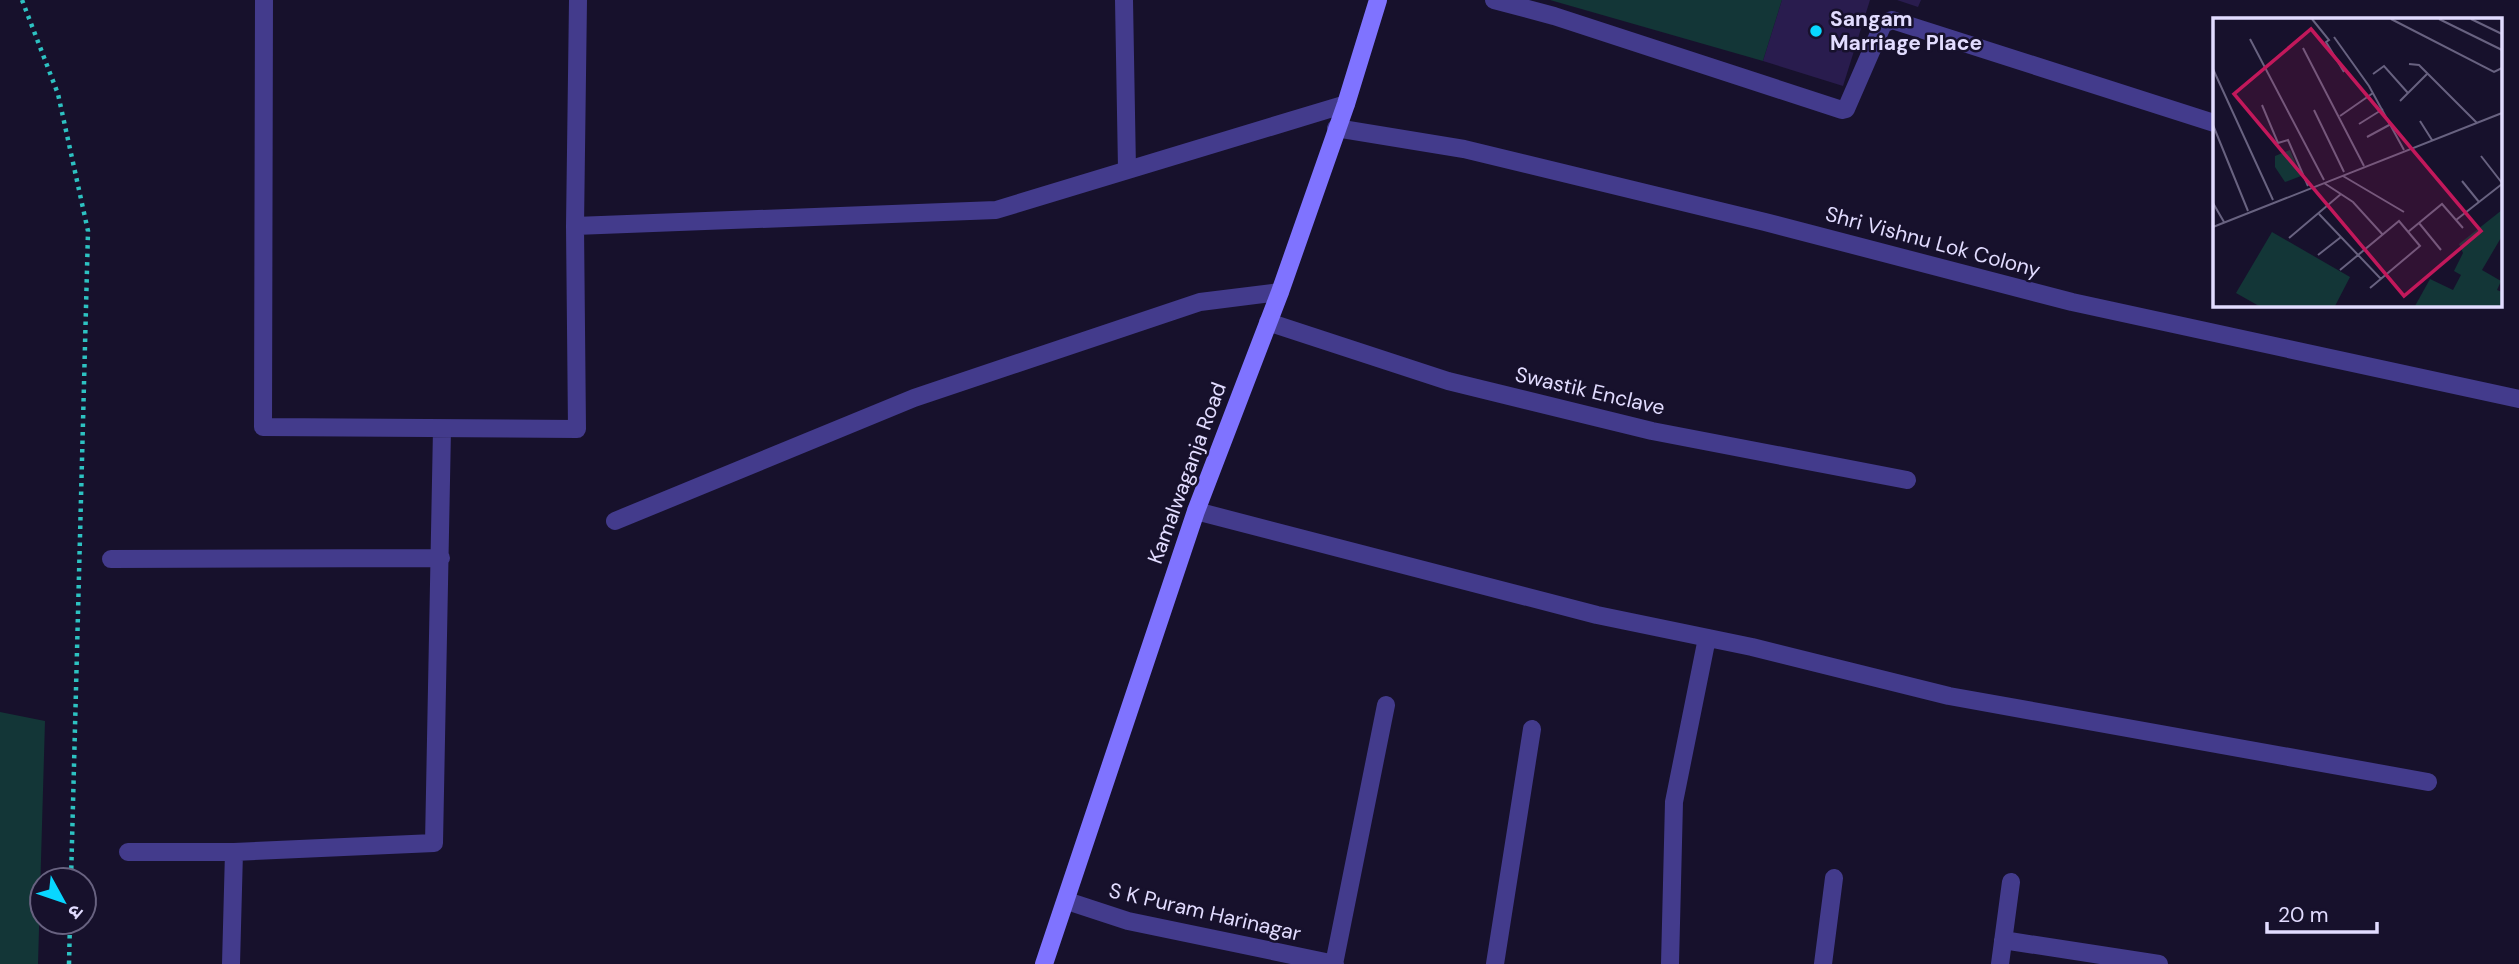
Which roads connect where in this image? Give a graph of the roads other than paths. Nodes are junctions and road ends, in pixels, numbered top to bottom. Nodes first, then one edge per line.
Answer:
1 (264, 0) edge
2 (578, 0) edge
3 (1124, 0) edge
4 (1378, 0) edge
5 (1494, 0) edge
6 (1346, 104) junction
7 (2213, 123) edge
8 (1336, 128) junction
9 (1127, 169) junction
10 (575, 226) junction
11 (1280, 292) junction
12 (1268, 322) junction
13 (2519, 399) edge
14 (442, 429) junction
15 (1907, 480) dead end
16 (1196, 511) junction
17 (615, 521) dead end
18 (441, 558) junction
19 (111, 559) dead end
20 (1707, 638) junction
21 (1386, 705) dead end
22 (1532, 729) dead end
23 (2428, 782) dead end
24 (128, 852) dead end
25 (234, 852) junction
26 (1834, 878) dead end
27 (2011, 882) dead end
28 (1067, 901) junction
29 (2003, 940) junction
30 (231, 964) edge
31 (1044, 964) edge
32 (1334, 964) edge
33 (1495, 964) edge
34 (1670, 964) edge
35 (1823, 964) edge
36 (2000, 964) edge
37 (2159, 964) edge

1 - 14 street
2 - 10 street
3 - 9 street
4 - 6 main road, Kamalwaganja Road
5 - 7 street
6 - 8 main road, Kamalwaganja Road
6 - 9 street
8 - 11 main road, Kamalwaganja Road
8 - 13 street, Shri Vishnu Lok Colony
9 - 10 street
10 - 14 street
11 - 12 main road, Kamalwaganja Road
11 - 17 street
12 - 15 street, Swastik Enclave
12 - 16 main road, Kamalwaganja Road
14 - 18 street
16 - 20 street
16 - 28 main road, Kamalwaganja Road
18 - 19 street
18 - 25 street
20 - 23 street
20 - 34 street
21 - 32 street
22 - 33 street
24 - 25 street
25 - 30 street
26 - 35 street
27 - 29 street
28 - 31 main road, Kamalwaganja Road
28 - 32 street, S K Puram Harinagar
29 - 36 street
29 - 37 street

